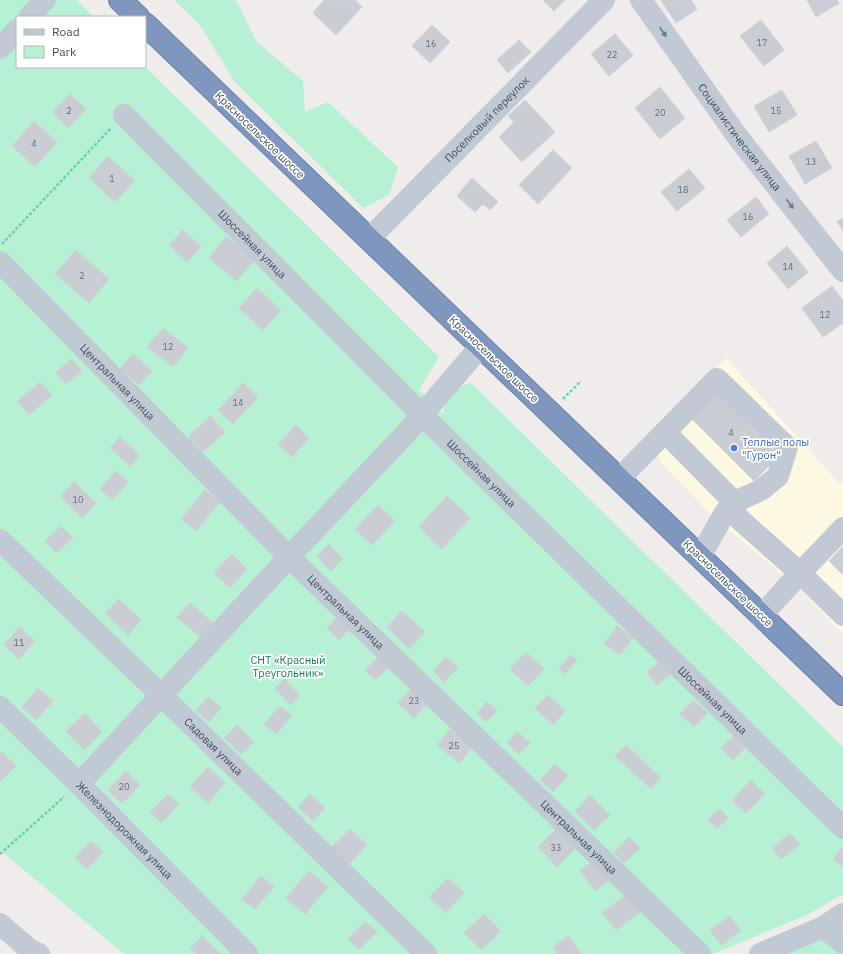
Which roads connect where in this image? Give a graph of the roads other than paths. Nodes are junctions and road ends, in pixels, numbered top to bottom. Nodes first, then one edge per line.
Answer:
1 (45, 0) edge
2 (120, 0) edge
3 (604, 0) edge
4 (641, 0) edge
5 (30, 16) edge
6 (137, 16) edge
7 (146, 25) edge
8 (16, 31) edge
9 (0, 48) edge
10 (124, 114) road end
11 (369, 239) junction
12 (0, 262) edge
13 (843, 271) edge
14 (481, 346) junction
15 (422, 415) junction
16 (665, 432) junction
17 (619, 479) junction
18 (734, 502) junction
19 (843, 528) edge
20 (0, 540) edge
21 (289, 557) junction
22 (700, 557) junction
23 (800, 573) junction
24 (843, 615) edge
25 (761, 616) junction
26 (843, 694) edge
27 (161, 695) junction
28 (0, 708) edge
29 (79, 784) junction
30 (843, 828) edge
31 (843, 914) edge
32 (0, 924) edge
33 (822, 926) junction
34 (843, 943) edge
35 (39, 954) edge
36 (247, 954) edge
37 (426, 954) edge
38 (700, 954) edge
39 (760, 954) edge

1 - 5 street
2 - 6 highway
3 - 11 street, Поселковый переулок
4 -> 13 street, Социалистическая улица
7 - 11 highway, Красносельское шоссе
8 - 9 street
10 - 15 street, Шоссейная улица
11 - 14 highway, Красносельское шоссе
12 - 21 street, Центральная улица
14 - 15 street
14 - 17 highway, Красносельское шоссе
15 - 21 street
15 - 30 street, Шоссейная улица
16 - 17 street
16 - 18 street
16 - 18 street
17 - 22 highway, Красносельское шоссе
18 - 22 street
18 - 23 street
19 - 23 street
20 - 27 street, Садовая улица
21 - 27 street
21 - 38 street, Центральная улица
22 - 25 highway, Красносельское шоссе
23 - 24 street
23 - 25 street
25 - 26 highway, Красносельское шоссе
27 - 29 street
27 - 37 street, Садовая улица
28 - 29 street, Железнодорожная улица
29 - 36 street, Железнодорожная улица
31 - 33 street
32 - 35 street
33 - 34 street
33 - 39 street

